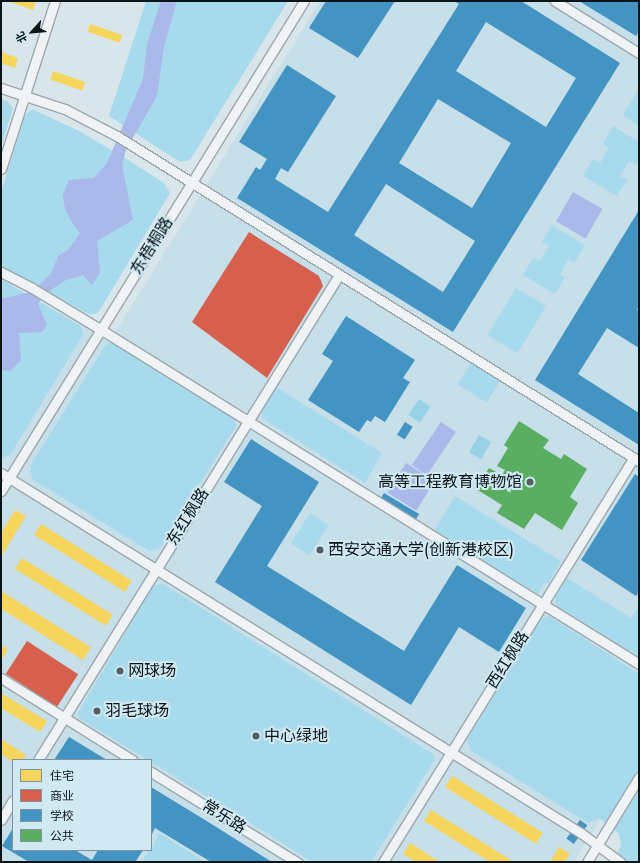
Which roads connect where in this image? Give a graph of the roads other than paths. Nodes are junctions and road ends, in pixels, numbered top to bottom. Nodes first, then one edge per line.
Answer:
1 (55, 1) edge
2 (304, 1) edge
3 (555, 1) edge
4 (639, 53) edge
5 (1, 88) edge
6 (24, 96) junction
7 (1, 169) edge
8 (191, 183) junction
9 (1, 272) edge
10 (339, 275) junction
11 (100, 329) junction
12 (247, 421) junction
13 (636, 459) edge
14 (5, 476) edge
15 (1, 490) edge
16 (156, 569) junction
17 (543, 604) junction
18 (639, 664) edge
19 (1, 678) edge
20 (64, 718) junction
21 (451, 752) junction
22 (39, 759) edge
23 (130, 759) edge
24 (152, 773) edge
25 (639, 777) edge
26 (12, 802) edge
27 (1, 820) edge
28 (598, 845) junction
29 (297, 862) edge
30 (383, 862) edge
31 (587, 862) edge
32 (620, 862) edge

1 - 6 street
2 - 8 street, 东梧桐路
3 - 4 street
5 - 6 street
6 - 7 street
6 - 8 street
8 - 10 street
8 - 11 street, 东梧桐路
9 - 11 street
10 - 12 street, 东红枫路
10 - 13 street
11 - 12 street
11 - 14 street, 东梧桐路
12 - 16 street, 东红枫路
12 - 17 street
13 - 17 street, 西红枫路
14 - 15 street, 东梧桐路
14 - 16 street
16 - 20 street, 东红枫路
16 - 21 street
17 - 18 street
17 - 21 street, 西红枫路
19 - 20 street
20 - 22 street, 东红枫路
20 - 23 street
21 - 28 street
21 - 30 street, 西红枫路
24 - 29 street, 常乐路
25 - 28 street
26 - 27 street
28 - 31 street
28 - 32 street

